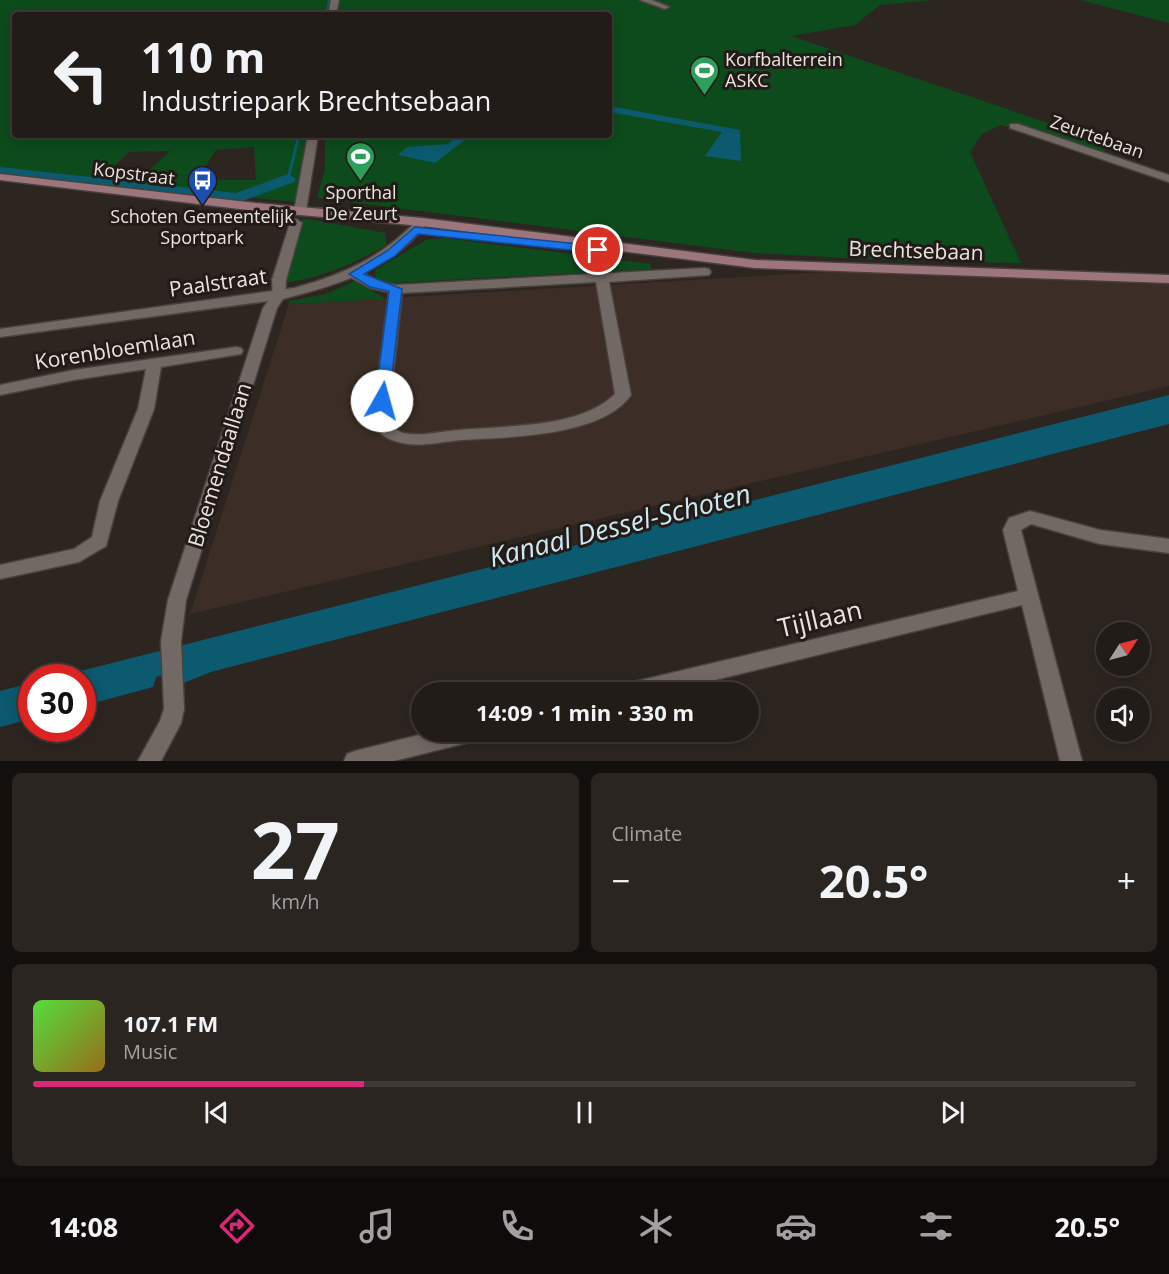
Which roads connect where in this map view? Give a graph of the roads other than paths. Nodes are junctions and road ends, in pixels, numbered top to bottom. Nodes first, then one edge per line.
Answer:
1 (644, 0) edge
2 (665, 7) dead end
3 (1014, 126) dead end
4 (312, 138) edge
5 (0, 177) edge
6 (1169, 179) edge
7 (298, 217) junction
8 (418, 226) junction
9 (704, 272) dead end
10 (355, 274) junction
11 (602, 278) junction
12 (1169, 279) edge
13 (396, 289) junction
14 (278, 296) junction
15 (0, 333) edge
16 (236, 351) dead end
17 (154, 364) junction
18 (0, 390) edge
19 (1169, 546) edge
20 (0, 572) edge
21 (1028, 596) junction
22 (671, 682) edge
23 (431, 742) edge
24 (149, 761) edge
25 (356, 761) edge
26 (1071, 761) edge

1 - 2 street
3 - 6 street, Zeurtebaan
4 - 7 street, Bloemendaallaan
5 - 7 main road, Kopstraat
7 - 8 main road, Kopstraat
7 - 14 street, Bloemendaallaan
8 - 10 street, Paalstraat
8 - 12 main road, Brechtsebaan
9 - 11 street
10 - 13 street
10 - 14 street, Paalstraat
11 - 13 street
11 - 13 street
14 - 15 street, Paalstraat
14 - 24 street, Bloemendaallaan
16 - 17 street, Korenbloemlaan
17 - 18 street, Korenbloemlaan
17 - 20 street
19 - 21 street
21 - 22 street, Tijllaan
21 - 26 street
23 - 25 street

